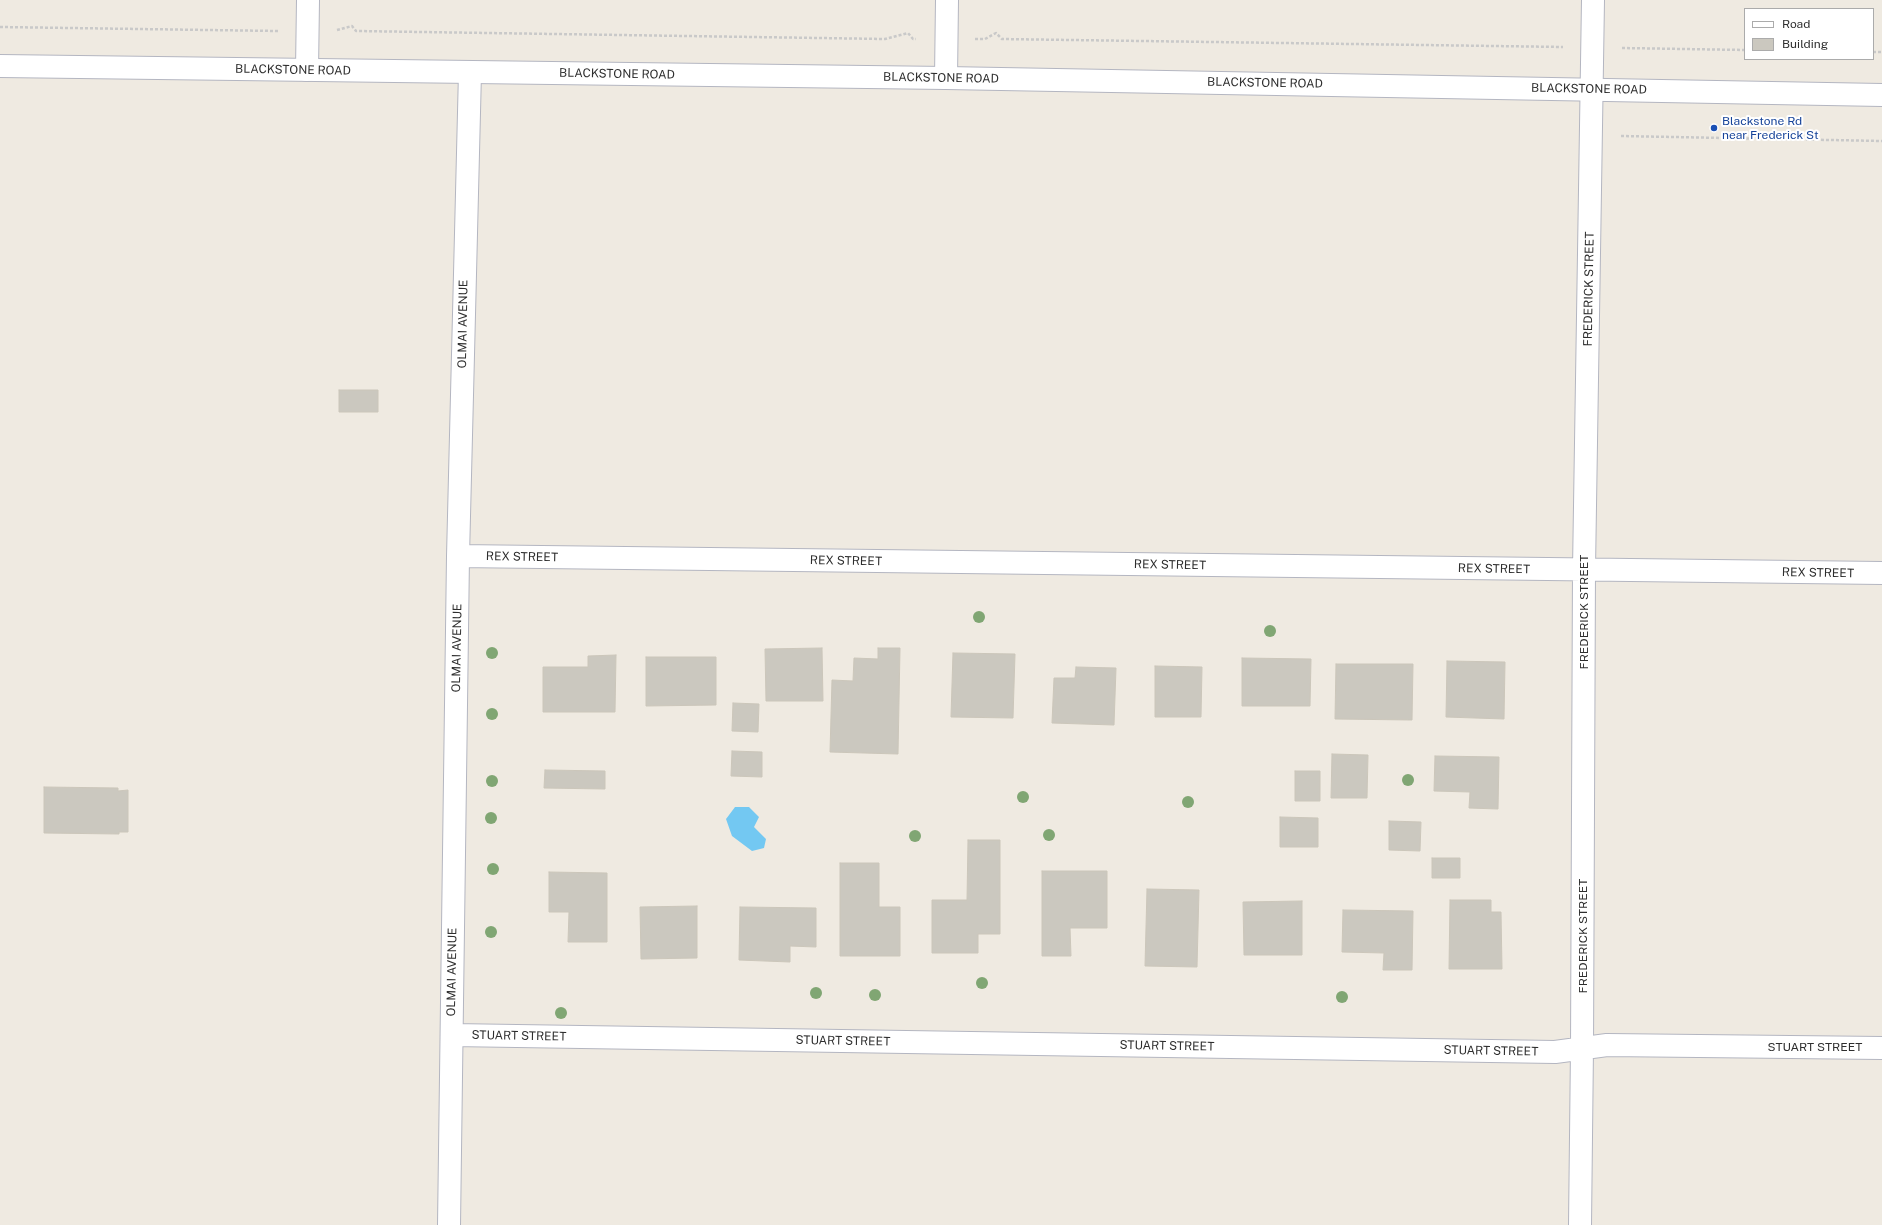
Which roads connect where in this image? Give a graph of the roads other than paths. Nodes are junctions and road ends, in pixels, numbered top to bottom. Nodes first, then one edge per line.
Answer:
1 (308, 0) edge
2 (947, 0) edge
3 (1593, 0) edge
4 (0, 66) edge
5 (307, 70) junction
6 (470, 72) junction
7 (946, 78) junction
8 (1592, 89) junction
9 (1882, 95) edge
10 (458, 556) junction
11 (1584, 569) junction
12 (1882, 573) edge
13 (452, 1035) junction
14 (1582, 1048) junction
15 (1882, 1048) edge
16 (449, 1225) edge
17 (1580, 1225) edge

1 - 5 street
2 - 7 street
3 - 8 street, FREDERICK STREET
4 - 5 street, BLACKSTONE ROAD
5 - 6 street, BLACKSTONE ROAD
6 - 7 street, BLACKSTONE ROAD
6 - 10 street, OLMAI AVENUE
7 - 8 street, BLACKSTONE ROAD
8 - 9 street, BLACKSTONE ROAD
8 - 11 street, FREDERICK STREET
10 - 11 street, REX STREET
10 - 13 street, OLMAI AVENUE
11 - 12 street, REX STREET
11 - 14 street, FREDERICK STREET
13 - 14 street, STUART STREET
13 - 16 street, OLMAI AVENUE
14 - 15 street, STUART STREET
14 - 17 street, FREDERICK STREET

